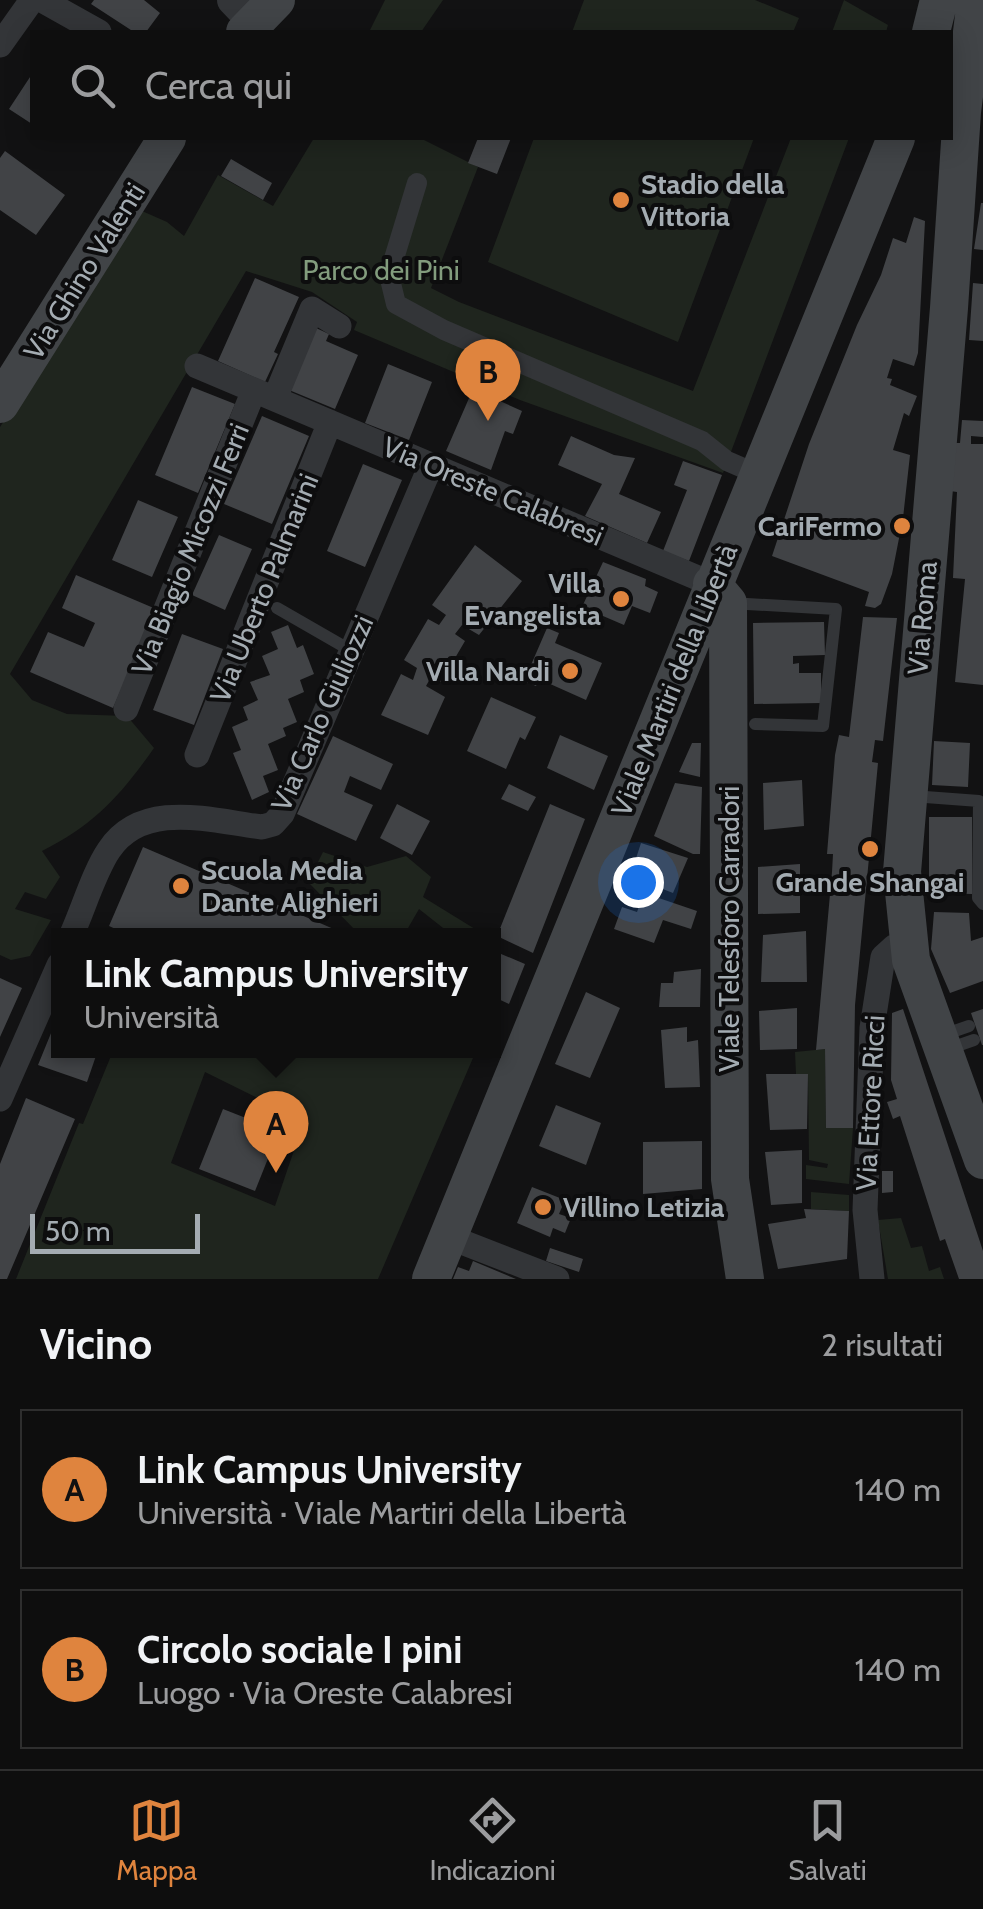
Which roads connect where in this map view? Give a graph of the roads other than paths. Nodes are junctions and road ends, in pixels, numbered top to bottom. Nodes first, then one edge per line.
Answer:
1 (939, 0) edge
2 (976, 0) edge
3 (46, 2) edge
4 (95, 30) edge
5 (932, 30) edge
6 (0, 45) edge
7 (959, 50) edge
8 (953, 134) edge
9 (166, 140) edge
10 (895, 140) edge
11 (953, 140) edge
12 (417, 183) dead end
13 (339, 326) dead end
14 (197, 366) dead end
15 (264, 394) junction
16 (0, 404) edge
17 (330, 422) junction
18 (431, 465) junction
19 (758, 474) junction
20 (720, 594) junction
21 (277, 608) dead end
22 (350, 650) junction
23 (680, 664) junction
24 (726, 664) junction
25 (126, 709) dead end
26 (756, 724) dead end
27 (197, 754) dead end
28 (906, 795) junction
29 (983, 904) edge
30 (75, 928) edge
31 (908, 944) junction
32 (51, 981) edge
33 (0, 1099) edge
34 (982, 1154) edge
35 (449, 1238) junction
36 (430, 1279) edge
37 (557, 1279) edge
38 (745, 1279) edge
39 (872, 1279) edge

1 - 5 main road
2 - 7 main road
3 - 4 street
3 - 6 street
7 - 8 main road, Via Roma
9 - 16 main road, Via Ghino Valenti
10 - 19 main road, Viale Martiri della Libertà
11 - 28 main road, Via Roma
12 - 19 street
13 - 15 street
14 - 15 street, Via Oreste Calabresi
15 - 17 street, Via Oreste Calabresi
15 - 25 street, Via Biagio Micozzi Ferri
17 - 18 street, Via Oreste Calabresi
17 - 27 street, Via Uberto Palmarini
18 - 20 street, Via Oreste Calabresi
18 - 22 street, Via Carlo Giuliozzi
19 - 20 main road, Viale Martiri della Libertà
20 - 23 main road, Viale Martiri della Libertà
20 - 24 main road, Viale Telesforo Carradori
20 - 26 lane
21 - 22 lane
22 - 30 street, Via Carlo Giuliozzi
23 - 24 main road
23 - 35 main road, Viale Martiri della Libertà
24 - 38 main road, Viale Telesforo Carradori
28 - 29 lane
28 - 31 main road, Via Roma
31 - 34 main road, Via Roma
31 - 39 street, Via Ettore Ricci
32 - 33 street
35 - 36 main road, Viale Martiri della Libertà
35 - 37 street

